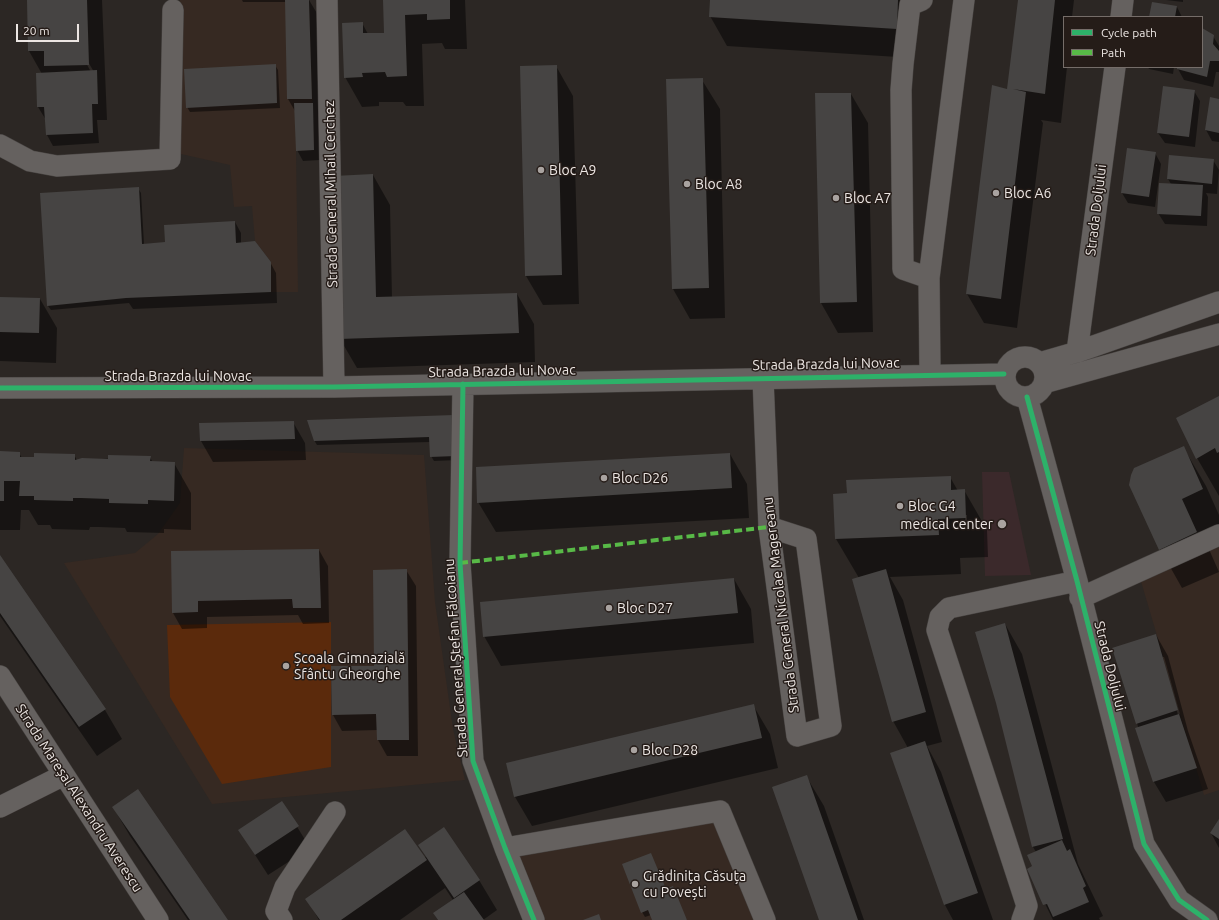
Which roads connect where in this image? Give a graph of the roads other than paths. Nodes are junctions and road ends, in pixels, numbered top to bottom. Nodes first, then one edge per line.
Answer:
1 (327, 0) edge
2 (922, 0) edge
3 (964, 0) edge
4 (1123, 0) edge
5 (173, 10) dead end
6 (1121, 16) edge
7 (1115, 68) edge
8 (0, 145) edge
9 (929, 278) junction
10 (1219, 302) edge
11 (1218, 329) edge
12 (1077, 352) junction
13 (1039, 362) junction
14 (930, 374) junction
15 (1004, 374) junction
16 (762, 378) junction
17 (463, 384) junction
18 (1044, 384) junction
19 (334, 387) junction
20 (0, 388) edge
21 (1027, 397) junction
22 (769, 527) junction
23 (1219, 535) edge
24 (1078, 589) junction
25 (0, 676) edge
26 (64, 775) junction
27 (0, 807) edge
28 (335, 812) dead end
29 (505, 848) junction
30 (158, 920) edge
31 (282, 920) edge
32 (534, 920) edge
33 (765, 920) edge
34 (1022, 920) edge
35 (1207, 920) edge

1 - 19 street, Strada General Mihail Cerchez
2 - 9 street
3 - 9 street
4 - 6 street
5 - 8 street
7 - 12 street, Strada Doljului
9 - 14 street
10 - 12 street
11 - 18 street
12 - 13 street
13 - 15 street
13 - 18 street
14 - 15 street, Strada Brazda lui Novac
14 - 16 street, Strada Brazda lui Novac
15 - 21 street
16 - 17 street, Strada Brazda lui Novac
16 - 22 street, Strada General Nicolae Magereanu
17 - 19 street, Strada Brazda lui Novac
17 - 29 street, Strada General Ștefan Fălcoianu
18 - 21 street
19 - 20 street, Strada Brazda lui Novac
21 - 24 street, Strada Doljului
22 - 22 street, Strada General Nicolae Magereanu
23 - 24 street
24 - 34 street
24 - 35 street, Strada Doljului
25 - 26 street, Strada Mareșal Alexandru Averescu
26 - 27 street
26 - 30 street, Strada Mareșal Alexandru Averescu
28 - 31 street
29 - 32 street, Strada General Ștefan Fălcoianu
29 - 33 street

